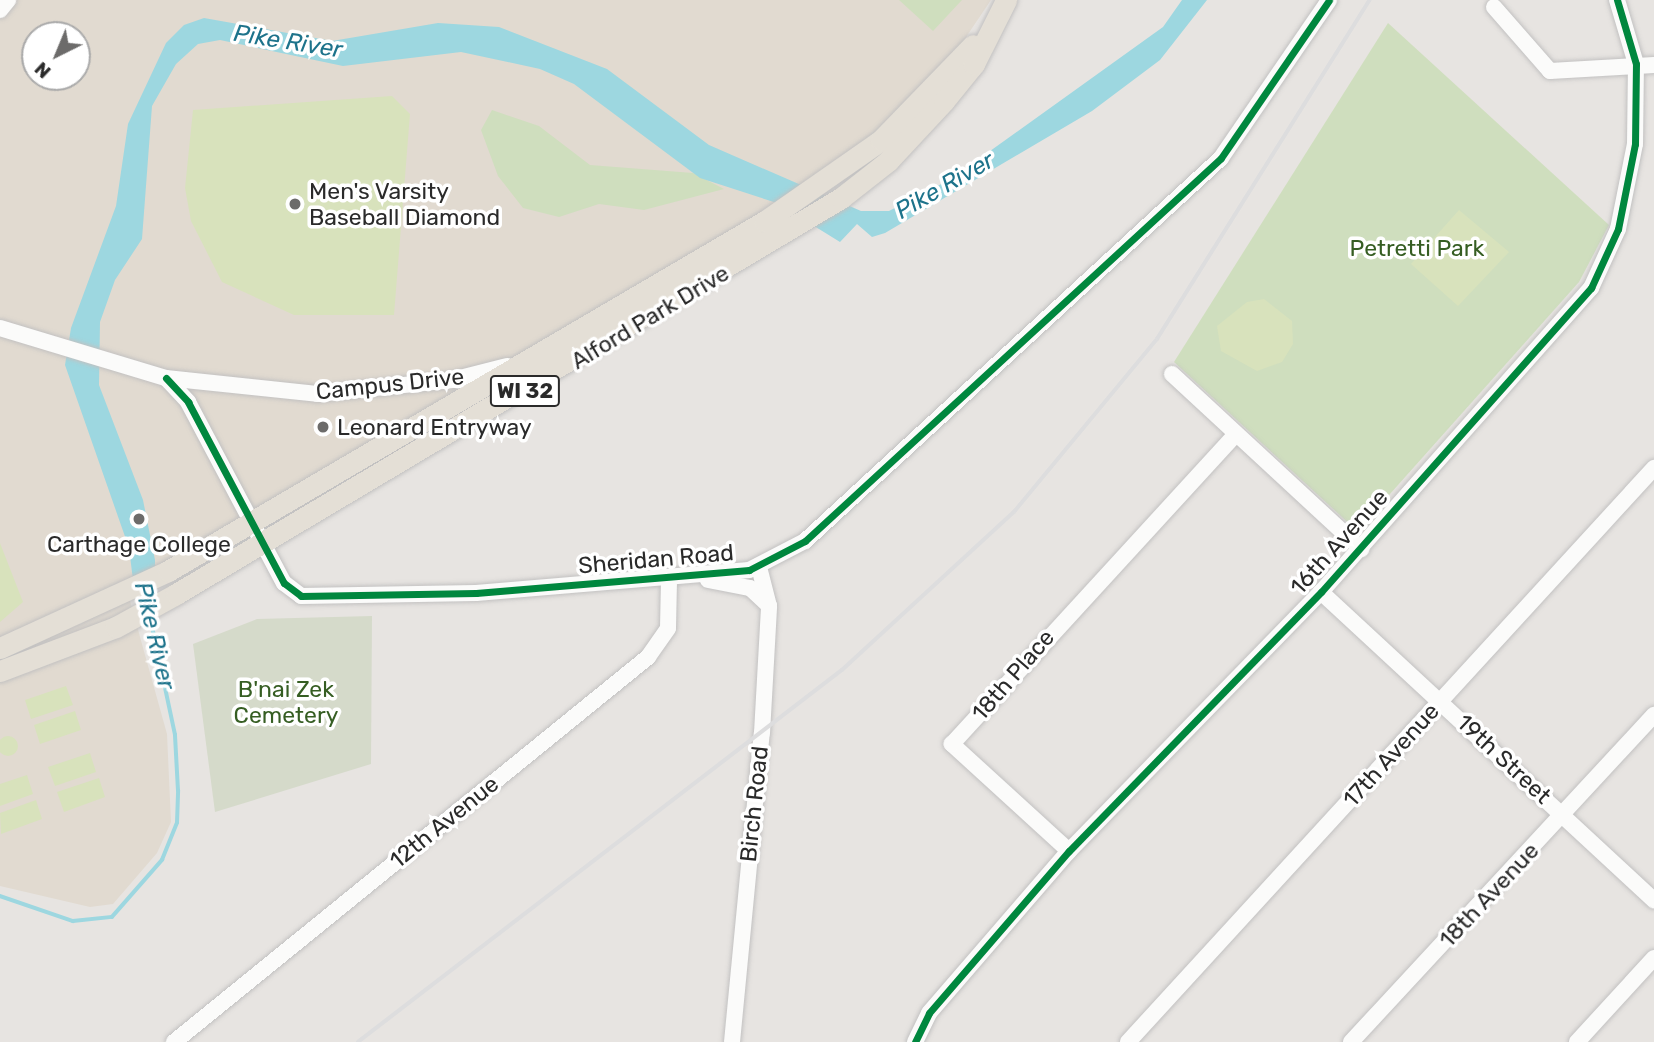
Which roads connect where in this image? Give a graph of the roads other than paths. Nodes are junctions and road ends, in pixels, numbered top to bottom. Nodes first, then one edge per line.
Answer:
1 (8, 0) edge
2 (1006, 0) edge
3 (1329, 0) edge
4 (1616, 0) edge
5 (1494, 6) dead end
6 (0, 10) edge
7 (987, 31) junction
8 (1636, 64) junction
9 (1654, 65) edge
10 (0, 328) edge
11 (534, 358) junction
12 (1172, 374) dead end
13 (166, 378) junction
14 (1236, 434) junction
15 (1654, 468) edge
16 (250, 521) junction
17 (262, 545) junction
18 (1361, 549) junction
19 (759, 566) junction
20 (699, 577) junction
21 (668, 579) junction
22 (1321, 592) junction
23 (769, 606) junction
24 (0, 648) edge
25 (0, 671) edge
26 (1440, 699) junction
27 (1654, 715) edge
28 (1564, 815) junction
29 (1069, 851) junction
30 (1654, 900) edge
31 (1654, 958) edge
32 (174, 1042) edge
33 (732, 1042) edge
34 (915, 1042) edge
35 (1128, 1042) edge
36 (1351, 1042) edge
37 (1577, 1042) edge

1 - 6 street
2 - 7 main road, Alford Park Drive / WI 32
3 - 19 street, Sheridan Road
4 - 8 street, 16th Avenue
5 - 8 street
7 - 11 main road, Alford Park Drive / WI 32
7 - 17 main road, Alford Park Drive / WI 32
8 - 9 street
8 - 18 street, 16th Avenue
10 - 13 street, Campus Drive
11 - 13 street, Campus Drive
11 - 16 main road, Alford Park Drive / WI 32
12 - 14 street
13 - 16 street, Sheridan Road
14 - 18 street
14 - 29 street, 18th Place
15 - 26 street, 17th Avenue
16 - 17 street, Sheridan Road
16 - 24 main road, WI 32
17 - 21 street, Sheridan Road
17 - 25 main road, WI 32
18 - 22 street, 16th Avenue
19 - 20 street, Sheridan Road
19 - 23 street, Birch Road
20 - 21 street, Sheridan Road
20 - 23 street
21 - 32 street, 12th Avenue
22 - 26 street, 19th Street
22 - 29 street, 16th Avenue
23 - 33 street, Birch Road
26 - 28 street, 19th Street
26 - 35 street, 17th Avenue
27 - 28 street, 18th Avenue
28 - 30 street, 19th Street
28 - 36 street, 18th Avenue
29 - 34 street, 16th Avenue
31 - 37 street

